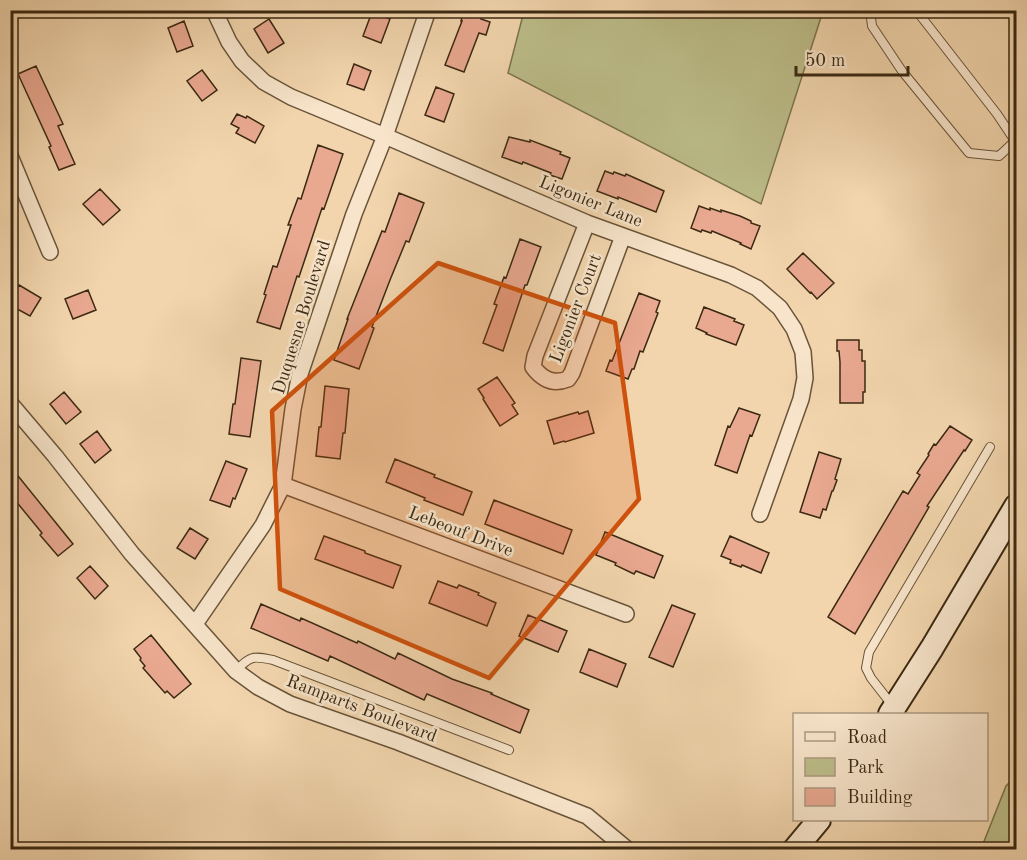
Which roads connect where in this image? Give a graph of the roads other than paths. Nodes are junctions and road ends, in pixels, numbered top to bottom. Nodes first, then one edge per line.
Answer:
1 (214, 10) edge
2 (429, 10) edge
3 (870, 10) edge
4 (916, 10) edge
5 (385, 136) junction
6 (10, 156) edge
7 (587, 223) junction
8 (622, 236) junction
9 (50, 252) dead end
10 (10, 403) edge
11 (990, 447) dead end
12 (283, 485) junction
13 (1017, 506) edge
14 (760, 514) dead end
15 (626, 614) dead end
16 (195, 624) junction
17 (236, 671) junction
18 (893, 711) edge
19 (509, 750) dead end
20 (817, 821) edge
21 (619, 848) edge
22 (794, 849) edge

1 - 5 street, Ligonier Lane
2 - 5 street, Duquesne Boulevard
3 - 4 lane
5 - 7 street, Ligonier Lane
5 - 12 street, Duquesne Boulevard
6 - 9 street
7 - 8 street, Ligonier Lane
7 - 8 street, Ligonier Court
8 - 14 street, Ligonier Lane
10 - 16 street, Ramparts Boulevard
11 - 18 lane
12 - 15 street, Lebeouf Drive
12 - 16 street, Duquesne Boulevard
13 - 18 main road
16 - 17 street, Ramparts Boulevard
17 - 19 lane
17 - 21 street, Ramparts Boulevard
20 - 22 main road

